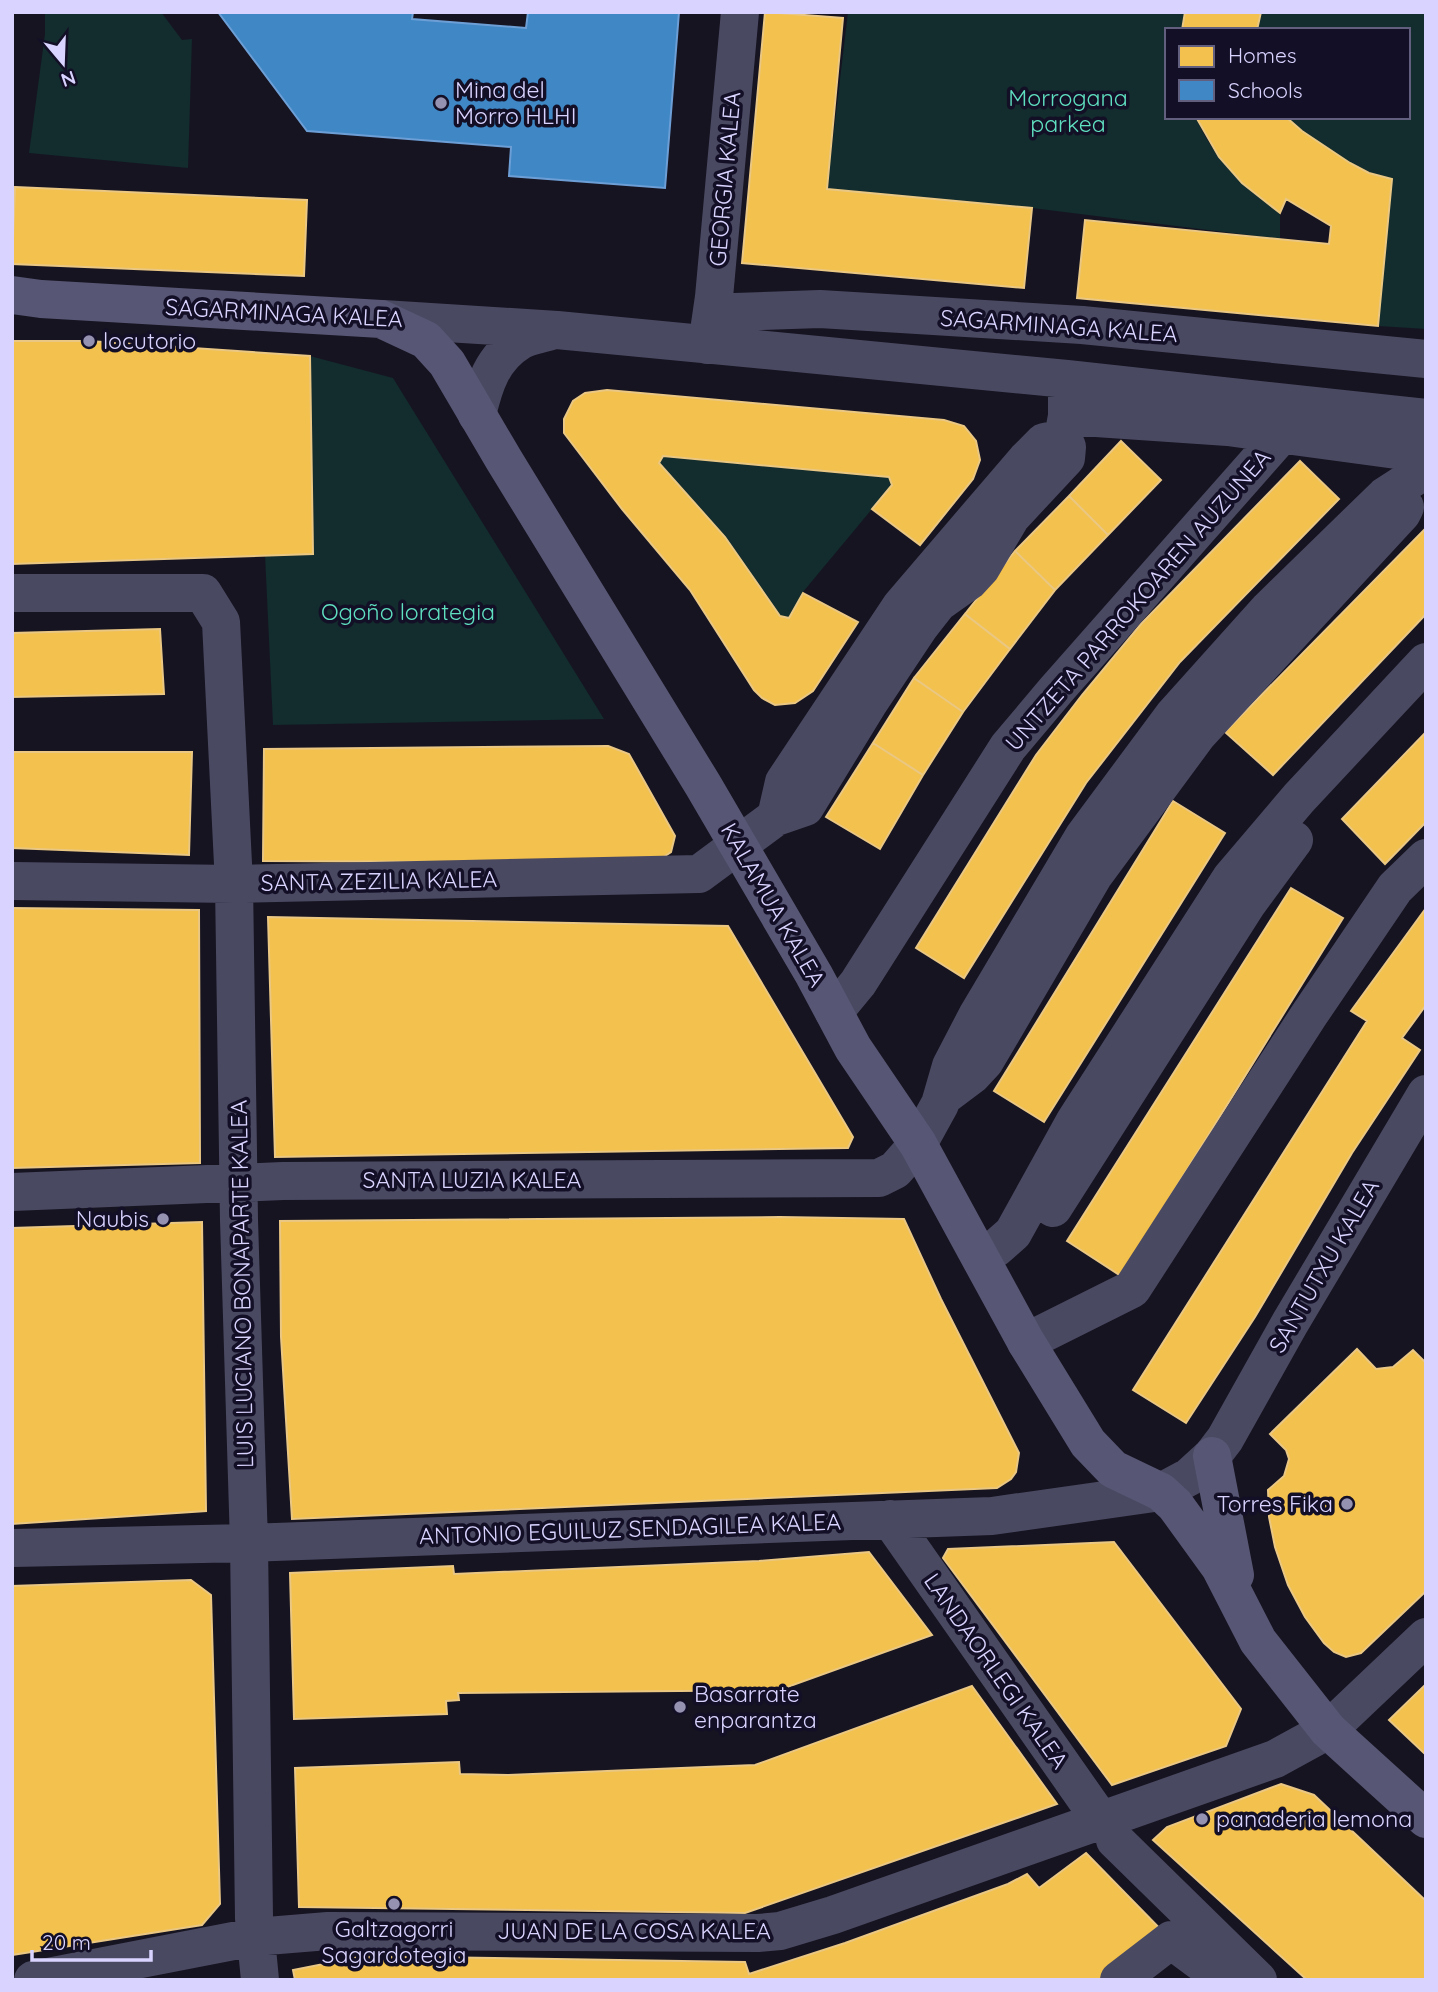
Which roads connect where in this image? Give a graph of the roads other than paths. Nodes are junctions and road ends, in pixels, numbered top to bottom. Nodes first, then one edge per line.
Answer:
1 (740, 12) edge
2 (12, 296) edge
3 (381, 319) junction
4 (557, 330) junction
5 (707, 345) junction
6 (1426, 359) edge
7 (1067, 379) junction
8 (477, 415) junction
9 (1065, 427) junction
10 (1282, 434) junction
11 (1423, 450) edge
12 (12, 593) edge
13 (1426, 662) edge
14 (1426, 697) edge
15 (738, 846) junction
16 (1426, 858) edge
17 (12, 880) edge
18 (234, 884) junction
19 (834, 1012) junction
20 (1426, 1094) edge
21 (918, 1144) junction
22 (239, 1183) junction
23 (12, 1192) edge
24 (1013, 1233) junction
25 (980, 1256) junction
26 (1026, 1342) junction
27 (1219, 1447) junction
28 (1161, 1492) junction
29 (890, 1519) junction
30 (249, 1543) junction
31 (12, 1548) edge
32 (1245, 1614) junction
33 (1426, 1637) edge
34 (1328, 1730) junction
35 (1426, 1819) edge
36 (1109, 1831) junction
37 (254, 1937) junction
38 (1229, 1974) edge
39 (33, 1980) edge
40 (260, 1980) edge
41 (1119, 1980) edge

1 - 5 street, GEORGIA KALEA
2 - 3 street, SAGARMINAGA KALEA
3 - 4 street, SAGARMINAGA KALEA
3 - 8 street, KALAMUA KALEA
4 - 5 street, SAGARMINAGA KALEA
4 - 8 street, SAGARMINAGA KALEA
5 - 6 street, SAGARMINAGA KALEA
5 - 7 street, SAGARMINAGA KALEA
7 - 9 street
7 - 11 street, SAGARMINAGA KALEA
8 - 15 street, KALAMUA KALEA
9 - 10 street, UNTZETA PARROKOAREN AUZUNEA
9 - 15 street
10 - 11 street, UNTZETA PARROKOAREN AUZUNEA
10 - 19 street, UNTZETA PARROKOAREN AUZUNEA
11 - 21 street
12 - 18 street, LUIS LUCIANO BONAPARTE KALEA
13 - 24 street
14 - 24 street
15 - 18 street, SANTA ZEZILIA KALEA
15 - 19 street, KALAMUA KALEA
16 - 26 street
17 - 18 street, SANTA ZEZILIA KALEA
18 - 22 street, LUIS LUCIANO BONAPARTE KALEA
19 - 21 street, KALAMUA KALEA
20 - 27 street, SANTUTXU KALEA
21 - 22 street, SANTA LUZIA KALEA
21 - 25 street, KALAMUA KALEA
22 - 23 street, SANTA LUZIA KALEA
22 - 30 street, LUIS LUCIANO BONAPARTE KALEA
24 - 25 street
25 - 26 street, KALAMUA KALEA
26 - 28 street, KALAMUA KALEA
27 - 28 street, ANTONIO EGUILUZ SENDAGILEA KALEA
27 - 32 street
28 - 29 street, ANTONIO EGUILUZ SENDAGILEA KALEA
28 - 32 street
29 - 30 street, ANTONIO EGUILUZ SENDAGILEA KALEA
29 - 36 street, LANDAORLEGI KALEA
30 - 31 street, ANTONIO EGUILUZ SENDAGILEA KALEA
30 - 37 street, LUIS LUCIANO BONAPARTE KALEA
32 - 34 street
33 - 34 street, JUAN DE LA COSA KALEA
34 - 35 street
34 - 36 street, JUAN DE LA COSA KALEA
36 - 37 street, JUAN DE LA COSA KALEA
36 - 38 street, LANDAORLEGI KALEA
37 - 39 street, JUAN DE LA COSA KALEA
37 - 40 street, LUIS LUCIANO BONAPARTE KALEA
38 - 41 street

